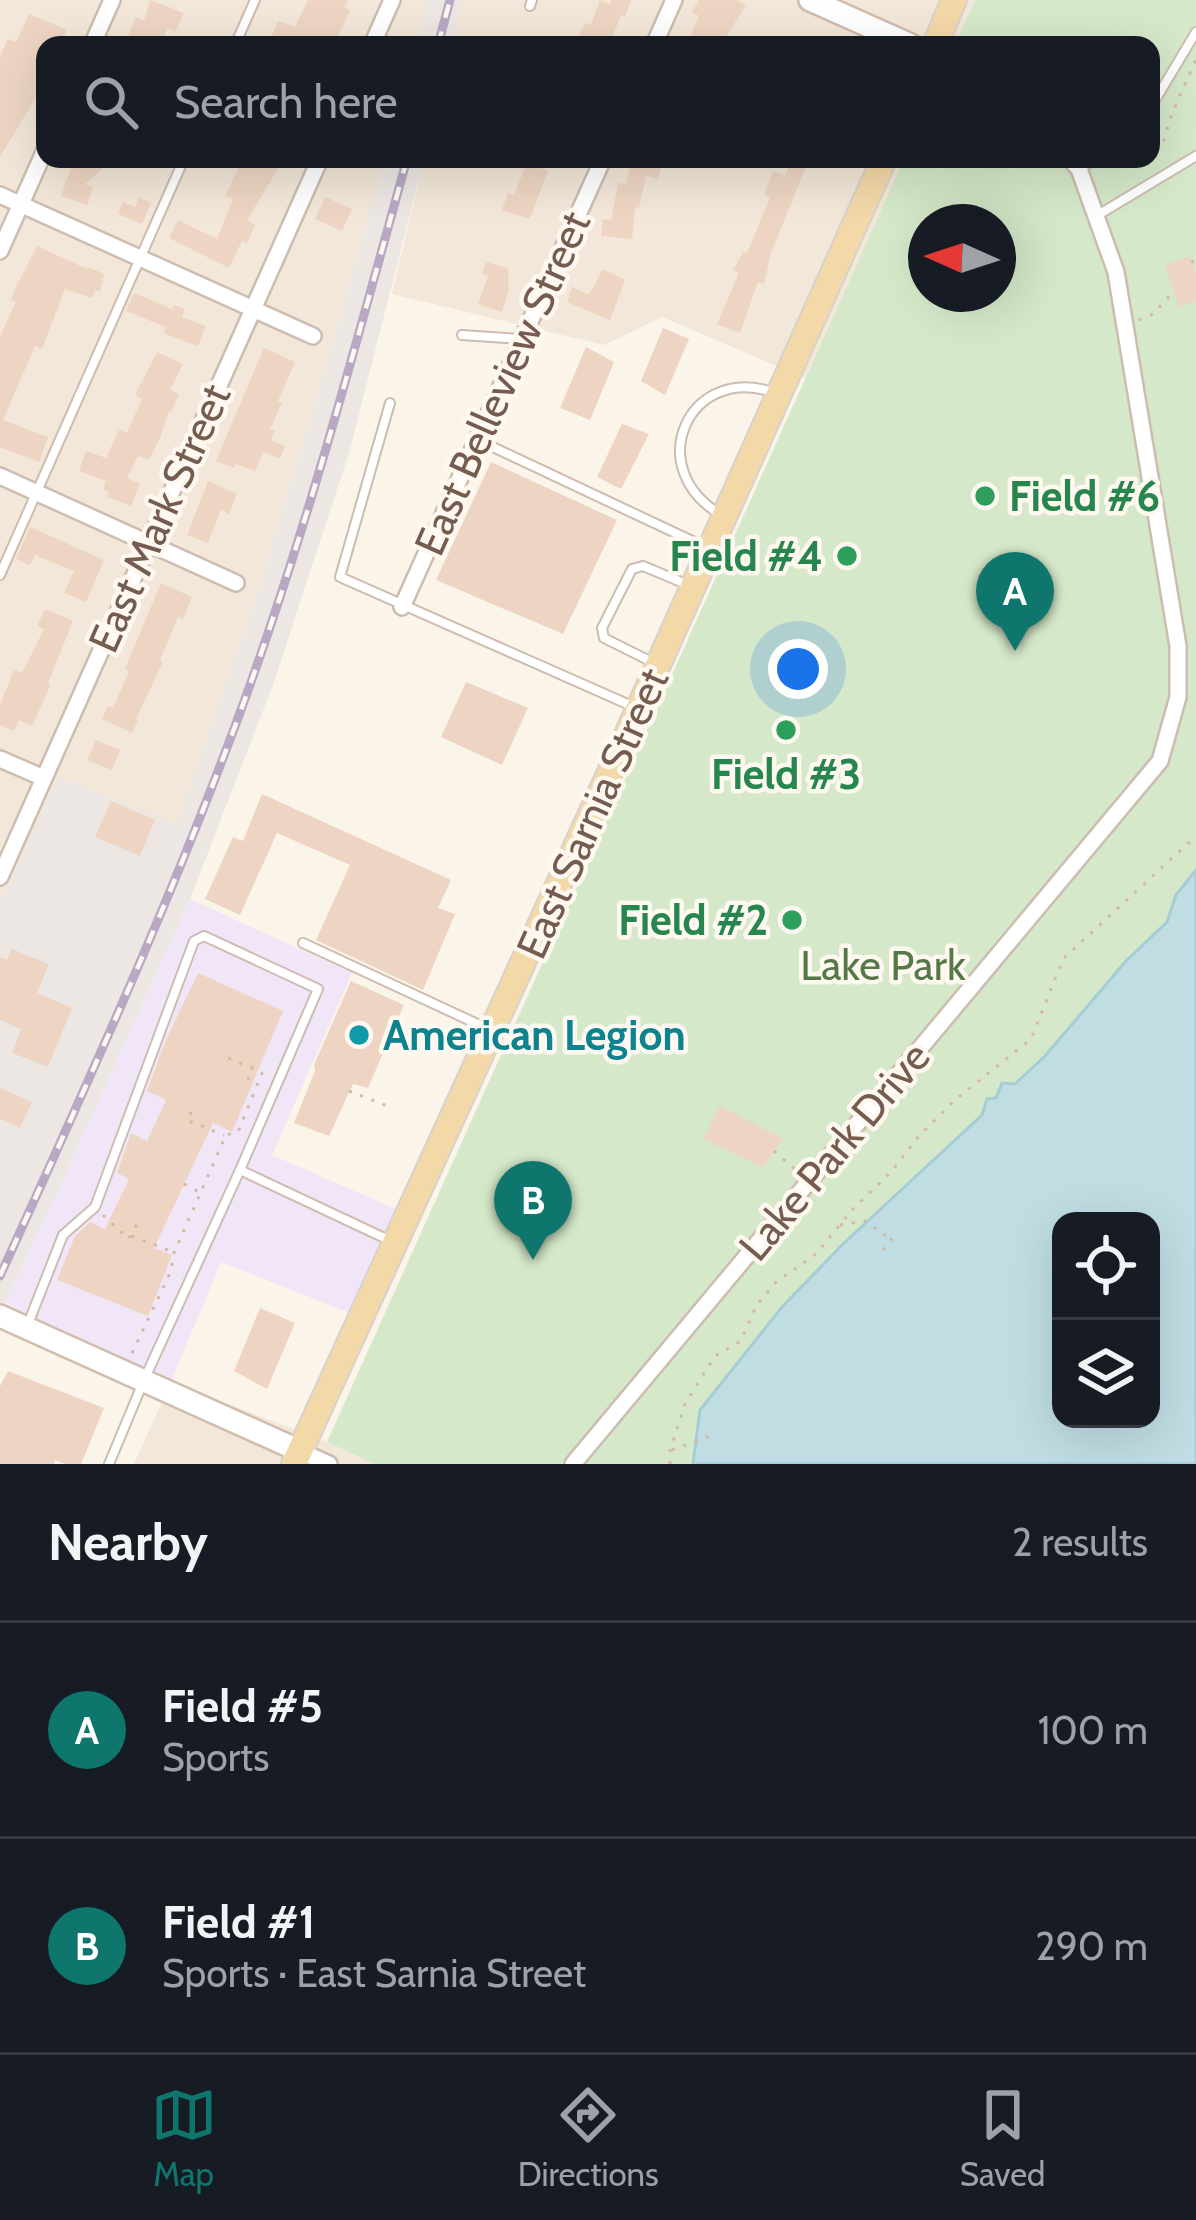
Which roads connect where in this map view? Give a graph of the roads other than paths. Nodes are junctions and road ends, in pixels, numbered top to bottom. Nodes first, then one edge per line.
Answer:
1 (112, 0) edge
2 (255, 0) edge
3 (392, 0) edge
4 (674, 0) edge
5 (810, 0) edge
6 (954, 0) edge
7 (1196, 32) edge
8 (96, 36) edge
9 (239, 36) edge
10 (375, 36) edge
11 (658, 36) edge
12 (891, 36) edge
13 (938, 36) edge
14 (1160, 92) edge
15 (1196, 156) edge
16 (37, 168) edge
17 (180, 168) edge
18 (316, 168) edge
19 (599, 168) edge
20 (880, 168) edge
21 (1077, 168) edge
22 (0, 195) edge
23 (21, 204) junction
24 (1096, 215) junction
25 (0, 251) edge
26 (140, 258) junction
27 (252, 308) junction
28 (313, 335) dead end
29 (462, 335) dead end
30 (522, 339) junction
31 (779, 394) junction
32 (390, 403) dead end
33 (477, 440) junction
34 (0, 476) edge
35 (37, 492) junction
36 (724, 517) junction
37 (148, 542) junction
38 (710, 549) junction
39 (0, 575) edge
40 (236, 583) dead end
41 (693, 587) junction
42 (402, 607) junction
43 (658, 664) junction
44 (639, 709) junction
45 (0, 758) edge
46 (44, 778) junction
47 (0, 877) edge
48 (303, 943) dead end
49 (493, 1031) junction
50 (240, 1171) junction
51 (394, 1242) junction
52 (0, 1316) edge
53 (26, 1328) junction
54 (144, 1380) junction
55 (297, 1457) edge
56 (109, 1464) edge
57 (329, 1464) edge
58 (573, 1464) edge

1 - 8 street
2 - 9 lane
3 - 10 street
4 - 11 street
5 - 12 street
6 - 13 main road
7 - 14 lane
15 - 24 lane
16 - 23 street
17 - 26 lane
18 - 27 street, East Mark Street
19 - 30 street, East Belleview Street
20 - 31 main road, East Sarnia Street
21 - 24 street, Lake Park Drive
22 - 23 street
23 - 25 street
23 - 26 street
24 - 58 street, Lake Park Drive
26 - 27 street
26 - 35 lane
27 - 28 street
27 - 37 street, East Mark Street
29 - 30 lane
30 - 33 street, East Belleview Street
31 - 36 main road, East Sarnia Street
31 - 36 lane
32 - 42 lane
33 - 38 lane
33 - 42 street, East Belleview Street
34 - 35 street
35 - 37 street
35 - 39 lane
36 - 38 main road, East Sarnia Street
37 - 40 street
37 - 46 street, East Mark Street
38 - 41 main road, East Sarnia Street
41 - 43 main road, East Sarnia Street
41 - 43 lane
42 - 44 lane
43 - 44 main road, East Sarnia Street
44 - 49 main road, East Sarnia Street
45 - 46 street
46 - 47 street, East Mark Street
48 - 49 lane
49 - 51 main road, East Sarnia Street
50 - 51 lane
50 - 53 lane
50 - 54 lane
51 - 55 main road, East Sarnia Street
52 - 53 street
53 - 54 street
54 - 55 street
54 - 56 lane
55 - 57 street

